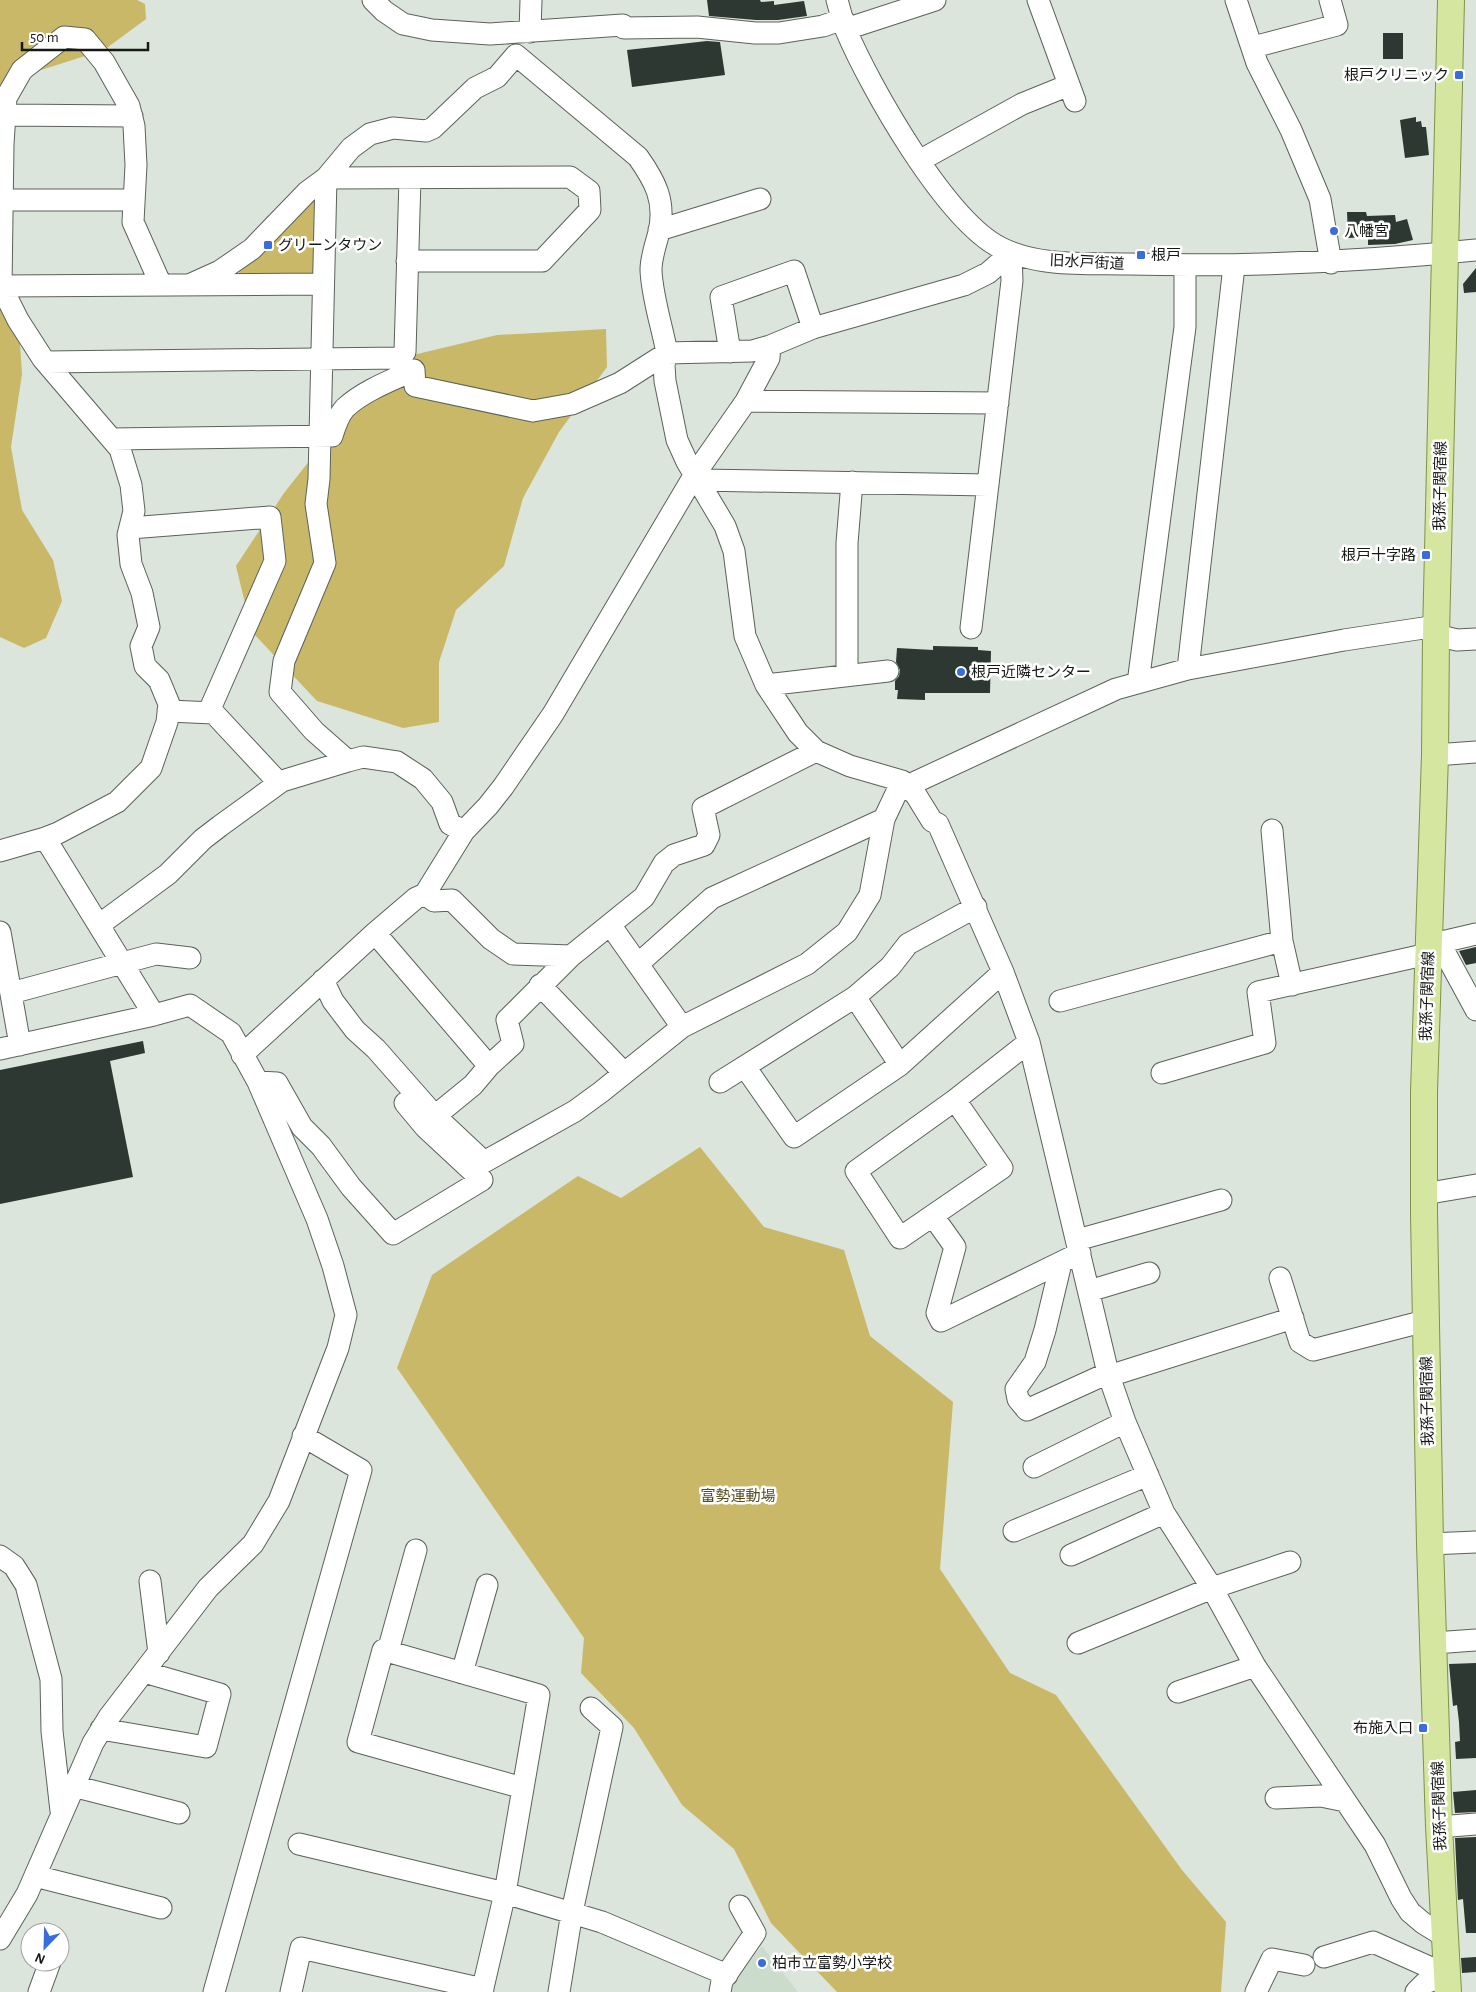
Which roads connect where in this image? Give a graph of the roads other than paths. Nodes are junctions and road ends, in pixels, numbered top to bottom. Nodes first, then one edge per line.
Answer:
1 (373, 0) edge
2 (531, 0) edge
3 (935, 0) edge
4 (1038, 0) edge
5 (1236, 0) edge
6 (1330, 0) edge
7 (1451, 0) edge
8 (842, 16) edge
9 (530, 32) junction
10 (490, 34) junction
11 (1253, 47) junction
12 (516, 55) junction
13 (5, 115) junction
14 (132, 116) junction
15 (919, 161) junction
16 (326, 178) junction
17 (410, 178) junction
18 (2, 200) junction
19 (134, 200) junction
20 (760, 200) dead end
21 (659, 230) junction
22 (1476, 250) edge
23 (1012, 253) junction
24 (1445, 253) junction
25 (407, 261) junction
26 (1331, 263) junction
27 (1185, 266) junction
28 (1232, 266) junction
29 (323, 284) junction
30 (189, 285) junction
31 (1, 286) junction
32 (161, 286) junction
33 (813, 328) junction
34 (770, 346) junction
35 (730, 352) junction
36 (667, 353) junction
37 (321, 359) junction
38 (46, 362) junction
39 (746, 401) junction
40 (998, 403) junction
41 (320, 436) junction
42 (112, 439) junction
43 (697, 477) junction
44 (852, 482) junction
45 (988, 485) junction
46 (130, 528) junction
47 (971, 628) dead end
48 (1436, 630) junction
49 (1476, 639) edge
50 (1188, 669) junction
51 (888, 671) dead end
52 (847, 675) junction
53 (1138, 683) junction
54 (766, 685) junction
55 (168, 711) junction
56 (214, 713) junction
57 (816, 751) junction
58 (1476, 752) edge
59 (1435, 755) junction
60 (348, 761) junction
61 (280, 783) junction
62 (904, 783) junction
63 (884, 819) junction
64 (1272, 830) dead end
65 (464, 831) junction
66 (45, 838) junction
67 (0, 850) edge
68 (425, 894) junction
69 (976, 907) junction
70 (99, 925) junction
71 (610, 926) junction
72 (0, 932) edge
73 (375, 933) junction
74 (1476, 934) edge
75 (1282, 941) junction
76 (1432, 947) junction
77 (572, 956) junction
78 (190, 958) dead end
79 (122, 963) junction
80 (638, 964) junction
81 (1003, 972) junction
82 (540, 985) junction
83 (1292, 985) junction
84 (317, 986) junction
85 (11, 992) junction
86 (855, 997) junction
87 (1060, 1001) dead end
88 (1476, 1010) edge
89 (154, 1015) junction
90 (682, 1027) junction
91 (1029, 1042) junction
92 (10, 1047) edge
93 (242, 1055) junction
94 (900, 1065) junction
95 (489, 1066) junction
96 (745, 1067) junction
97 (624, 1073) junction
98 (1162, 1073) dead end
99 (258, 1082) junction
100 (720, 1082) dead end
101 (955, 1100) junction
102 (435, 1116) junction
103 (1476, 1185) edge
104 (1424, 1194) junction
105 (1221, 1200) dead end
106 (933, 1216) junction
107 (1078, 1247) junction
108 (1061, 1263) junction
109 (1149, 1273) dead end
110 (1280, 1278) dead end
111 (1089, 1291) junction
112 (1293, 1318) junction
113 (1426, 1321) junction
114 (1108, 1374) junction
115 (1125, 1422) junction
116 (303, 1436) junction
117 (1034, 1467) dead end
118 (1148, 1475) junction
119 (1164, 1513) junction
120 (1014, 1531) dead end
121 (1476, 1542) edge
122 (1430, 1544) junction
123 (416, 1550) dead end
124 (1071, 1555) dead end
125 (0, 1556) edge
126 (1290, 1562) dead end
127 (150, 1581) dead end
128 (487, 1585) dead end
129 (1212, 1588) junction
130 (1476, 1640) edge
131 (1078, 1643) dead end
132 (1434, 1643) junction
133 (388, 1651) junction
134 (159, 1653) junction
135 (1255, 1666) junction
136 (144, 1672) junction
137 (462, 1673) junction
138 (1178, 1692) dead end
139 (592, 1708) dead end
140 (101, 1729) junction
141 (74, 1786) junction
142 (523, 1788) junction
143 (1276, 1798) dead end
144 (1345, 1801) junction
145 (179, 1813) dead end
146 (61, 1814) junction
147 (1476, 1824) edge
148 (1439, 1827) junction
149 (299, 1844) dead end
150 (35, 1876) junction
151 (505, 1893) junction
152 (740, 1906) dead end
153 (161, 1908) dead end
154 (572, 1912) junction
155 (1444, 1936) junction
156 (0, 1939) edge
157 (1324, 1958) dead end
158 (1304, 1965) dead end
159 (46, 1972) edge
160 (1448, 1983) edge
161 (723, 1984) edge
162 (482, 1990) edge
163 (39, 1992) edge
164 (214, 1992) edge
165 (291, 1992) edge
166 (559, 1992) edge
167 (1256, 1992) edge
168 (1416, 1992) edge

1 - 10 street
2 - 9 street
3 - 8 street
4 - 15 street
5 - 11 street
6 - 11 street
7 - 24 main road, 我孫子関宿線
8 - 9 street
8 - 15 street, 旧水戸街道
9 - 10 street
10 - 12 street
11 - 26 street
12 - 16 street
12 - 21 street
13 - 14 street
13 - 14 street
13 - 18 street
14 - 19 street
15 - 23 street, 旧水戸街道
16 - 17 street
16 - 29 street
16 - 30 street
17 - 25 street
17 - 25 street
18 - 19 street
18 - 31 street
19 - 32 street
20 - 21 street
21 - 36 street
22 - 24 street, 旧水戸街道
23 - 27 street, 旧水戸街道
23 - 33 street
23 - 40 street
24 - 26 street, 旧水戸街道
24 - 48 main road, 我孫子関宿線
25 - 37 street
26 - 28 street, 旧水戸街道
27 - 28 street, 旧水戸街道
27 - 53 street
28 - 50 street
29 - 30 street
29 - 37 street
30 - 32 street
31 - 32 street
31 - 38 street
33 - 34 street
33 - 35 street
34 - 35 street
34 - 39 street
35 - 36 street
36 - 41 street
36 - 43 street
37 - 38 street
37 - 41 street
38 - 42 street
39 - 40 street
39 - 43 street
40 - 45 street
41 - 42 street
41 - 60 street
42 - 46 street
43 - 44 street
43 - 54 street
43 - 65 street
44 - 45 street
44 - 52 street
45 - 47 street
46 - 55 street
46 - 56 street
48 - 49 street
48 - 50 street
48 - 59 main road, 我孫子関宿線
50 - 53 street
51 - 52 street
52 - 54 street
53 - 62 street
54 - 57 street
55 - 56 street
55 - 66 street
56 - 61 street
57 - 62 street
57 - 71 street
58 - 59 street
59 - 76 main road, 我孫子関宿線
60 - 61 street
60 - 65 street
61 - 70 street
62 - 63 street
62 - 69 street
63 - 80 street
63 - 90 street
64 - 75 street
65 - 68 street
66 - 67 street
66 - 70 street
68 - 73 street
68 - 77 street
69 - 81 street
69 - 86 street
70 - 79 street
71 - 77 street
71 - 80 street
72 - 85 street
73 - 84 street
73 - 95 street
74 - 76 street
75 - 83 street
75 - 87 street
76 - 83 street
76 - 88 street
76 - 104 main road, 我孫子関宿線
77 - 82 street
78 - 79 street
79 - 85 street
79 - 89 street
80 - 90 street
81 - 91 street
81 - 94 street
82 - 95 street
82 - 97 street
83 - 98 street
84 - 93 street
84 - 99 street
84 - 102 street
85 - 92 street
86 - 94 street
86 - 96 street
89 - 92 street
89 - 93 street
90 - 97 street
91 - 101 street
91 - 107 street
93 - 99 street
94 - 96 street
95 - 102 street
96 - 100 street
97 - 102 street
99 - 116 street
101 - 106 street
101 - 106 street
103 - 104 street
104 - 113 main road, 我孫子関宿線
105 - 107 street
106 - 108 street
107 - 108 street
107 - 111 street
108 - 114 street
109 - 111 street
110 - 112 street
111 - 114 street
112 - 113 street
112 - 114 street
113 - 122 main road, 我孫子関宿線
114 - 115 street
115 - 117 street
115 - 118 street
116 - 134 street
116 - 164 street
118 - 119 street
118 - 120 street
119 - 124 street
119 - 129 street
121 - 122 street
122 - 132 main road, 我孫子関宿線
123 - 133 street
125 - 146 street
126 - 129 street
127 - 134 street
128 - 137 street
129 - 131 street
129 - 135 street
130 - 132 street
132 - 148 main road, 我孫子関宿線
133 - 137 street
133 - 142 street
134 - 136 street
135 - 138 street
135 - 144 street
136 - 140 street
136 - 140 street
137 - 142 street
139 - 154 street
140 - 141 street
141 - 145 street
141 - 146 street
142 - 151 street
143 - 144 street
144 - 155 street
146 - 150 street
147 - 148 street
148 - 155 main road, 我孫子関宿線
149 - 151 street
150 - 153 street
150 - 156 street
151 - 154 street
151 - 162 street
152 - 161 street
154 - 161 street
154 - 166 street
155 - 160 main road, 我孫子関宿線
157 - 160 street
158 - 167 street
159 - 163 street
160 - 168 street
162 - 165 street

